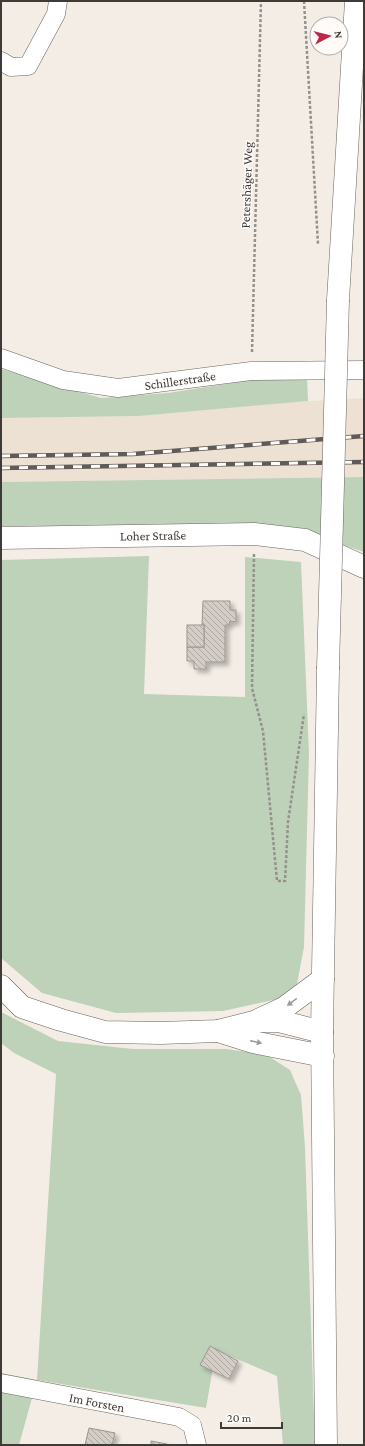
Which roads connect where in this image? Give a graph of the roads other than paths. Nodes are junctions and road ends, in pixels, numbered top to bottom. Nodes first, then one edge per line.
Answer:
1 (58, 1) edge
2 (356, 1) edge
3 (1, 61) edge
4 (1, 358) edge
5 (364, 370) edge
6 (1, 538) edge
7 (364, 567) edge
8 (323, 979) junction
9 (1, 986) edge
10 (254, 1022) junction
11 (218, 1031) junction
12 (322, 1032) junction
13 (322, 1056) junction
14 (1, 1383) edge
15 (197, 1445) edge
16 (326, 1445) edge

1 - 3 street
2 - 8 main road, bridge
4 - 5 street, Schillerstraße
6 - 7 main road, Loher Straße
8 -> 10 main road
8 - 12 main road
9 - 11 main road
10 - 11 main road
10 - 12 main road
11 -> 13 main road
12 - 13 main road
13 - 16 main road
14 - 15 street, Im Forsten

